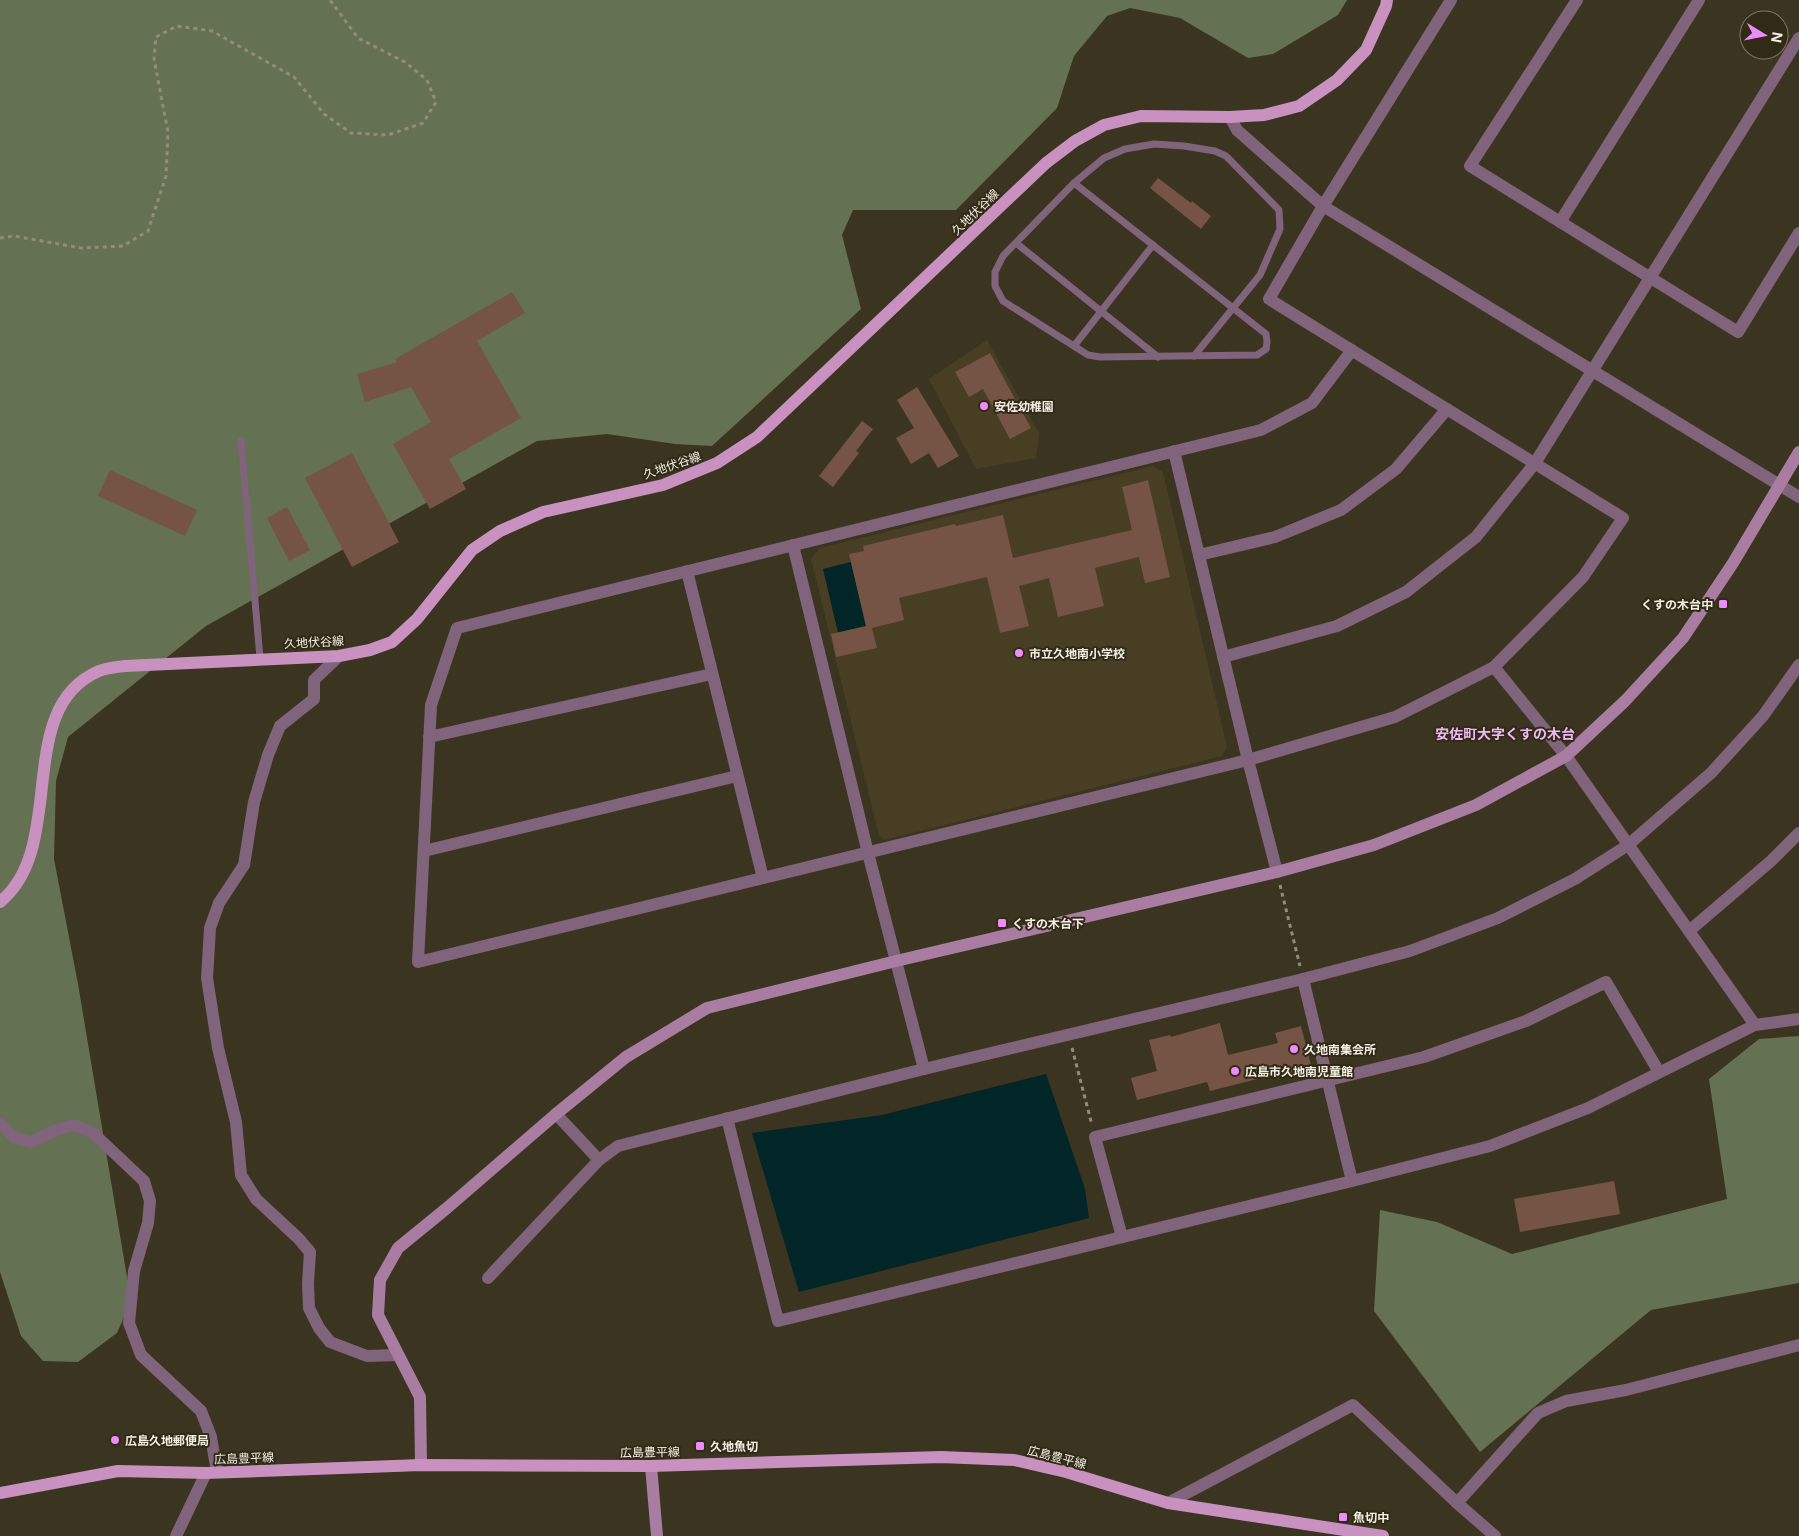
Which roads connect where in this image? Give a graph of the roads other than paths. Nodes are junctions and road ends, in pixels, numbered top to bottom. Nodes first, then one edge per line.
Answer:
1 (1387, 0) edge
2 (1451, 0) edge
3 (1577, 0) edge
4 (1699, 0) edge
5 (1799, 38) edge
6 (1230, 117) junction
7 (1074, 183) junction
8 (1323, 206) junction
9 (1560, 222) junction
10 (1799, 233) edge
11 (1016, 243) junction
12 (1153, 245) junction
13 (1650, 278) junction
14 (1233, 308) junction
15 (1101, 311) junction
16 (1074, 346) junction
17 (1352, 350) junction
18 (1158, 356) junction
19 (1194, 356) junction
20 (1593, 371) junction
21 (1447, 409) junction
22 (241, 440) dead end
23 (1174, 451) junction
24 (1799, 452) edge
25 (1535, 463) junction
26 (1779, 485) junction
27 (1799, 497) edge
28 (793, 545) junction
29 (1199, 555) junction
30 (687, 571) junction
31 (339, 656) junction
32 (1223, 657) junction
33 (260, 658) junction
34 (1799, 665) edge
35 (1494, 667) junction
36 (712, 674) junction
37 (429, 737) junction
38 (1566, 756) junction
39 (1248, 760) junction
40 (738, 776) junction
41 (1799, 832) edge
42 (1628, 845) junction
43 (424, 851) junction
44 (868, 853) junction
45 (763, 878) junction
46 (1278, 878) junction
47 (0, 902) edge
48 (1689, 931) junction
49 (896, 961) junction
50 (1302, 974) junction
51 (1799, 1019) edge
52 (1756, 1025) junction
53 (924, 1069) junction
54 (1659, 1072) junction
55 (1327, 1080) junction
56 (556, 1114) junction
57 (727, 1118) junction
58 (0, 1123) edge
59 (599, 1160) junction
60 (1352, 1181) junction
61 (1122, 1237) junction
62 (488, 1278) dead end
63 (1799, 1344) edge
64 (397, 1355) junction
65 (422, 1465) junction
66 (651, 1466) junction
67 (211, 1473) junction
68 (0, 1493) edge
69 (1168, 1503) junction
70 (1457, 1503) junction
71 (176, 1536) edge
72 (657, 1536) edge
73 (1383, 1536) edge
74 (1495, 1536) edge

1 - 6 main road, 久地伏谷線
2 - 8 street
3 - 9 street
4 - 9 street
5 - 13 street
6 - 8 street
6 - 31 main road, 久地伏谷線
7 - 11 lane
7 - 12 lane
7 - 14 lane
8 - 17 street
8 - 20 street
9 - 13 street
10 - 13 street
11 - 15 lane
11 - 16 lane
12 - 14 lane
12 - 15 lane
13 - 20 street
14 - 19 lane
14 - 19 lane
15 - 16 lane
15 - 18 lane
16 - 18 lane
17 - 21 street
17 - 23 street
18 - 19 lane
20 - 25 street
20 - 26 street
21 - 25 street
21 - 29 street
22 - 33 lane
23 - 28 street
23 - 29 street
24 - 26 street
25 - 32 street
25 - 35 street
26 - 27 street
26 - 38 street
28 - 30 street
28 - 44 street
29 - 32 street
30 - 36 street
30 - 37 street
31 - 33 main road, 久地伏谷線
31 - 64 street
32 - 39 street
33 - 47 main road, 久地伏谷線
34 - 42 street
35 - 38 street
35 - 39 street
36 - 37 street
36 - 40 street
37 - 43 street
38 - 42 street
38 - 46 street
39 - 44 street
39 - 46 street
40 - 43 street
40 - 45 street
41 - 48 street
42 - 48 street
42 - 50 street
43 - 45 street
44 - 45 street
44 - 49 street
46 - 49 street
48 - 52 street
49 - 53 street
49 - 56 street
50 - 53 street
50 - 55 street
51 - 52 street
52 - 54 street
53 - 57 street
54 - 55 street
54 - 60 street
55 - 60 street
55 - 61 street
56 - 59 street
56 - 64 street
57 - 59 street
57 - 61 street
58 - 67 street
59 - 62 street
60 - 61 street
63 - 70 street
64 - 65 street
65 - 66 main road, 広島豊平線
65 - 67 main road, 広島豊平線
66 - 69 main road, 広島豊平線
66 - 72 street
67 - 68 main road, 広島豊平線
67 - 71 street
69 - 70 street
69 - 73 main road, 広島豊平線
70 - 74 street

